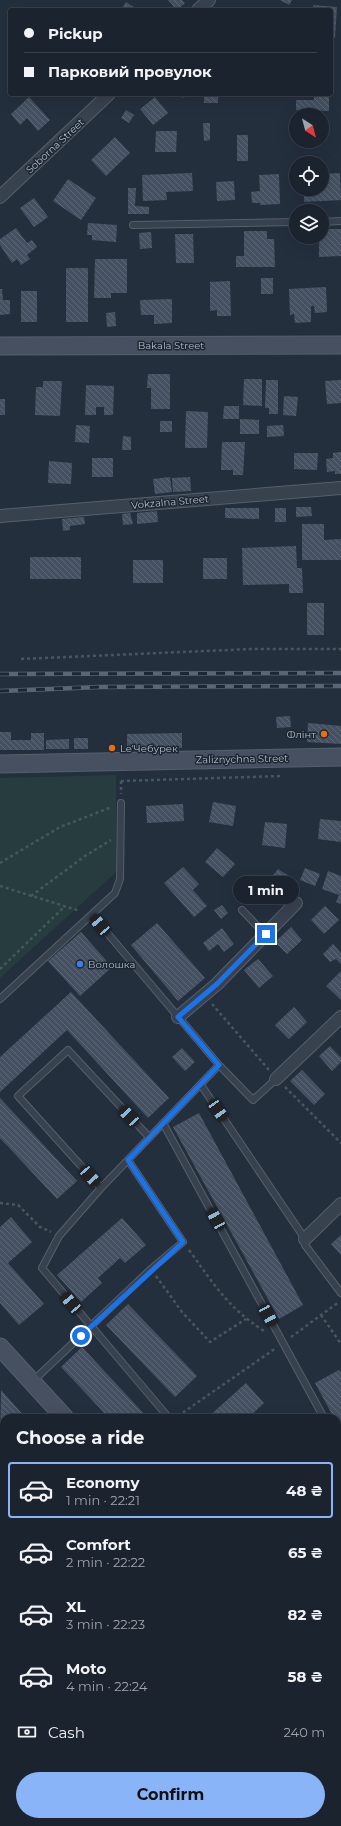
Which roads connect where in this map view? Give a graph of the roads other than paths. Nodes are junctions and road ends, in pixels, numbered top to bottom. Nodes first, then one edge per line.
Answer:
1 (209, 0) edge
2 (200, 8) edge
3 (107, 96) edge
4 (0, 197) edge
5 (341, 221) edge
6 (289, 222) edge
7 (329, 222) edge
8 (133, 225) dead end
9 (341, 345) edge
10 (0, 346) edge
11 (341, 488) edge
12 (0, 516) edge
13 (341, 757) edge
14 (0, 764) edge
15 (121, 803) road end
16 (296, 903) dead end
17 (242, 910) dead end
18 (92, 915) junction
19 (266, 934) junction
20 (0, 1000) edge
21 (178, 1017) junction
22 (341, 1017) edge
23 (219, 1065) junction
24 (276, 1079) joint
25 (201, 1084) junction
26 (163, 1123) junction
27 (149, 1137) junction
28 (128, 1160) junction
29 (101, 1188) junction
30 (341, 1204) edge
31 (305, 1239) junction
32 (341, 1293) edge
33 (91, 1326) junction
34 (0, 1347) edge
35 (32, 1382) junction
36 (61, 1414) edge
37 (166, 1414) edge
38 (322, 1414) edge

1 - 2 street
3 - 4 street, Soborna Street
5 - 7 lane
6 - 8 lane
9 - 10 street, Bakala Street
11 - 12 street, Vokzalna Street
13 - 14 street, Zaliznychna Street
15 - 18 lane
16 - 19 street
17 - 19 lane
18 - 20 lane
18 - 21 lane
19 - 21 street
21 - 23 lane
22 - 24 street
23 - 24 lane
23 - 25 lane
25 - 26 lane
25 - 31 lane
26 - 27 lane
26 - 38 lane
27 - 28 lane
27 - 29 lane
28 - 29 lane
28 - 33 lane
29 - 33 lane
30 - 31 street
31 - 32 lane
33 - 35 lane
33 - 37 lane
34 - 35 street
35 - 36 street

